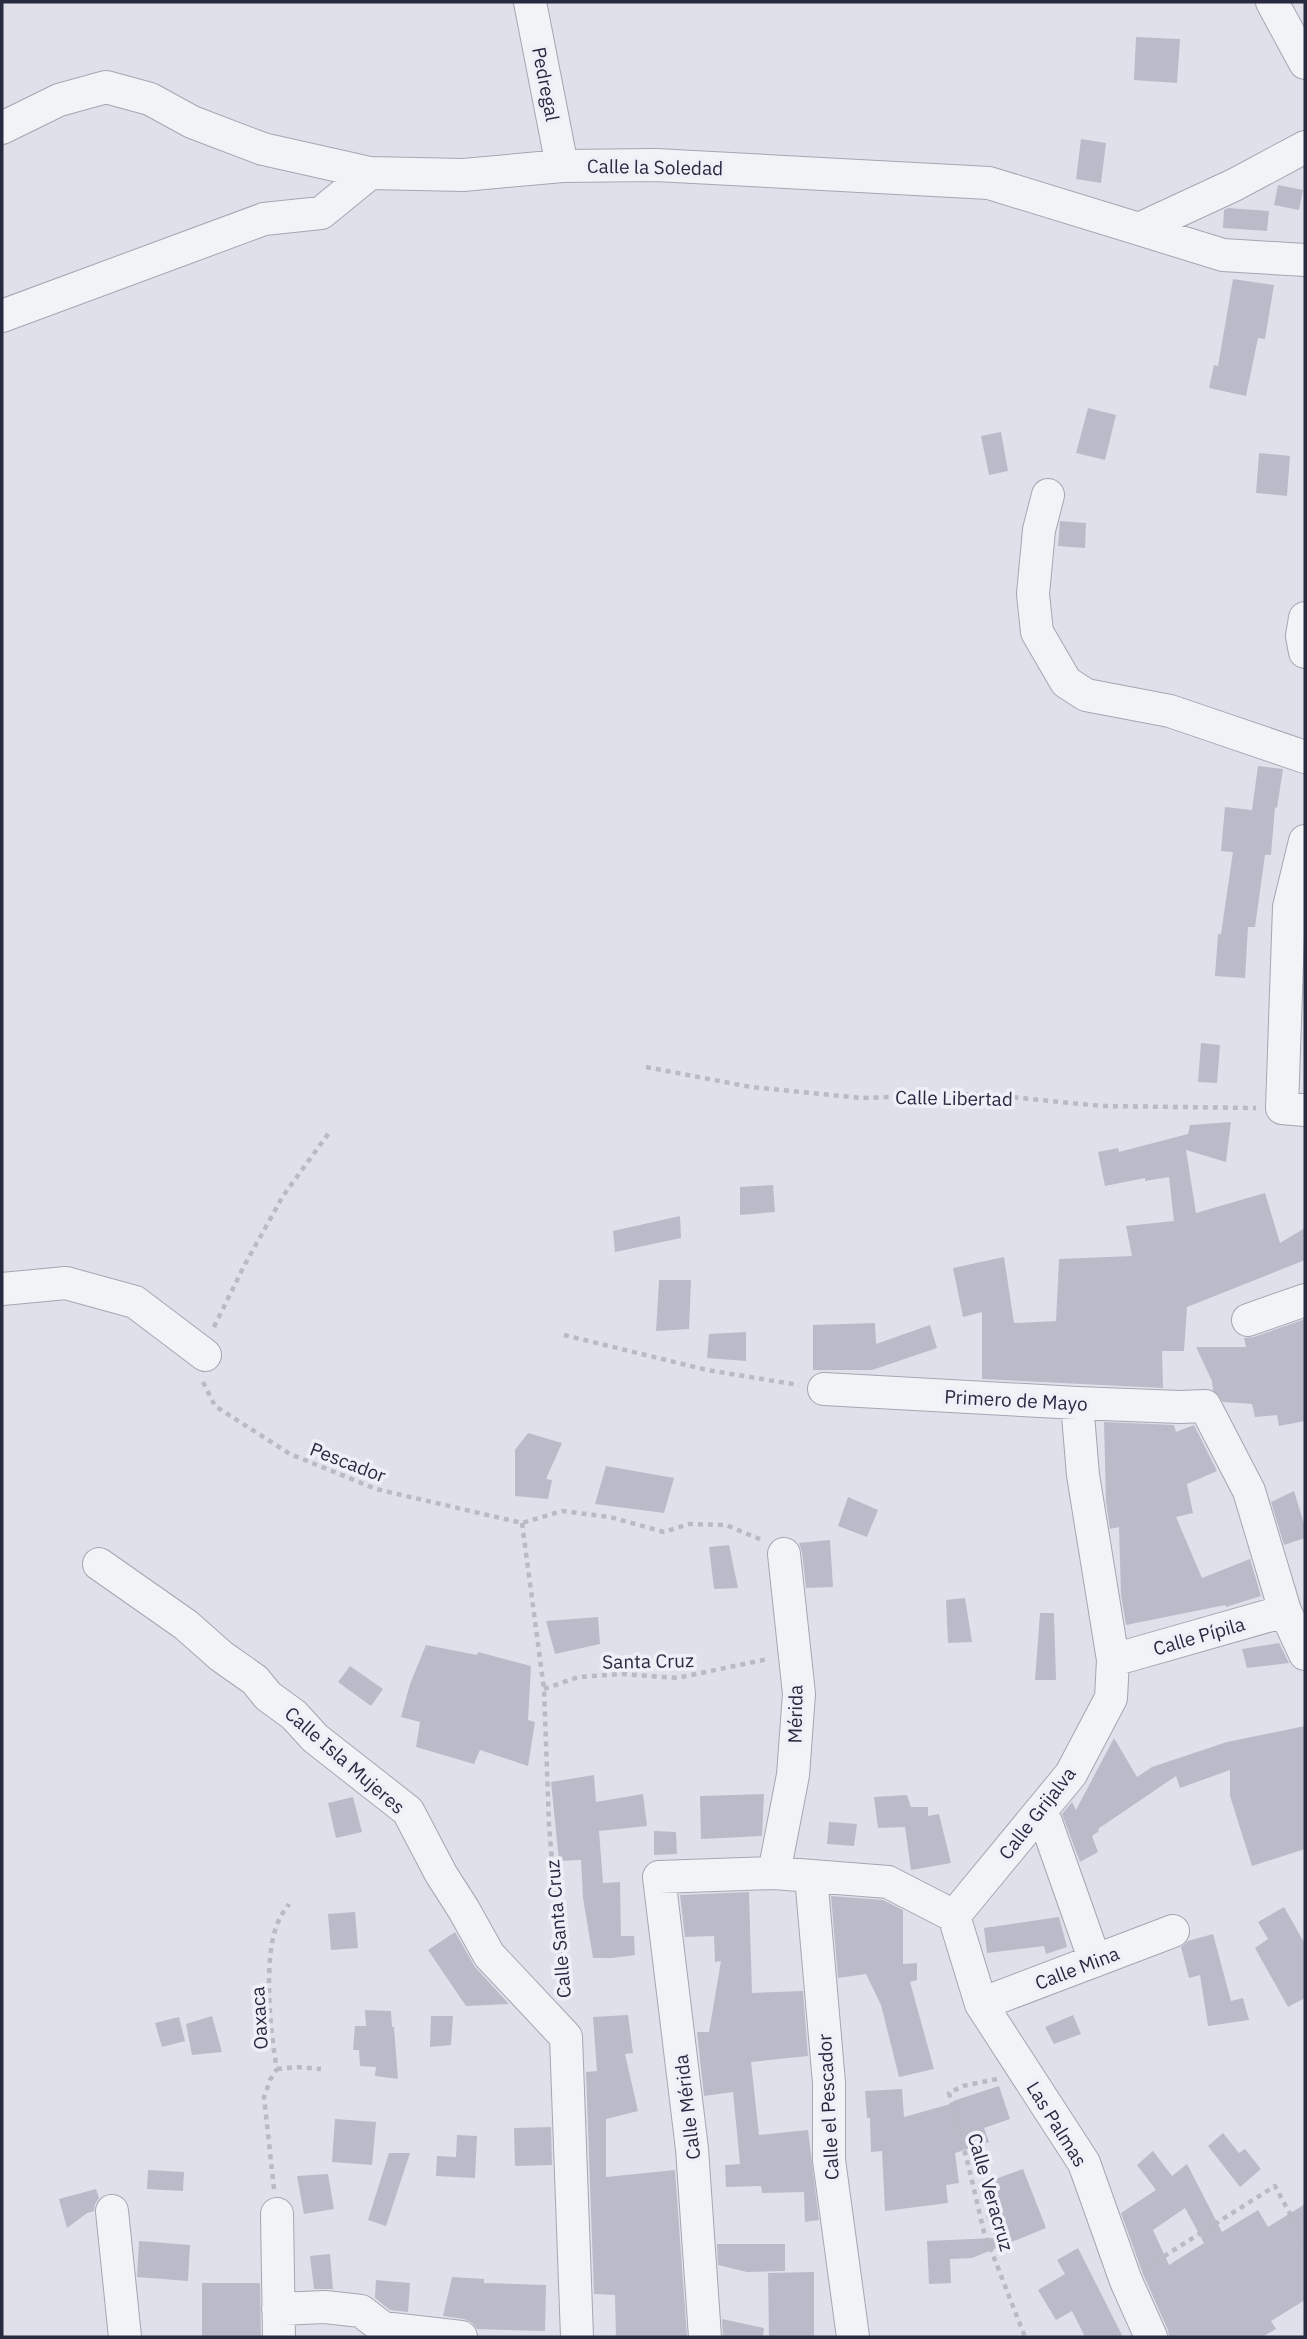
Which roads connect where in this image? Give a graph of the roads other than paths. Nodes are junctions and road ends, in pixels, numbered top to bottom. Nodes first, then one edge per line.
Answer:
1 (530, 2) edge
2 (1272, 2) edge
3 (1305, 63) edge
4 (2, 128) edge
5 (1305, 147) edge
6 (562, 166) junction
7 (370, 173) junction
8 (1139, 229) junction
9 (1305, 260) edge
10 (2, 316) edge
11 (1048, 495) dead end
12 (1305, 618) edge
13 (1305, 652) edge
14 (1305, 757) edge
15 (1305, 841) edge
16 (1294, 1109) edge
17 (2, 1289) edge
18 (1305, 1300) edge
19 (1248, 1320) dead end
20 (205, 1354) road end
21 (824, 1389) road end
22 (1077, 1403) junction
23 (784, 1554) road end
24 (99, 1564) dead end
25 (1285, 1611) junction
26 (1305, 1654) edge
27 (1113, 1660) junction
28 (1038, 1814) junction
29 (774, 1873) junction
30 (811, 1877) junction
31 (954, 1916) junction
32 (1172, 1931) dead end
33 (1095, 1961) junction
34 (981, 2004) junction
35 (112, 2211) dead end
36 (277, 2214) road end
37 (278, 2323) edge
38 (125, 2337) edge
39 (461, 2337) edge
40 (577, 2337) edge
41 (705, 2337) edge
42 (853, 2337) edge
43 (1151, 2337) edge

1 - 6 street, Pedregal
2 - 3 street
4 - 7 street, Calle la Soledad
5 - 8 street
6 - 7 street, Calle la Soledad
6 - 8 street, Calle la Soledad
7 - 10 street
8 - 9 street, Calle la Soledad
11 - 14 street
12 - 13 street
15 - 16 street
17 - 20 street
18 - 19 street
21 - 22 street, Primero de Mayo
22 - 25 street, Primero de Mayo
22 - 27 street, Calle Grijalva
23 - 29 street, Mérida
24 - 40 street, Calle Isla Mujeres
25 - 26 street, Primero de Mayo
25 - 27 street, Calle Pípila
27 - 28 street, Calle Grijalva
28 - 31 street, Calle Grijalva
28 - 33 street
29 - 30 street
29 - 41 street, Calle Mérida
30 - 31 street
30 - 42 street, Calle el Pescador
31 - 34 street, Las Palmas
32 - 33 street, Calle Mina
33 - 34 street, Calle Mina
34 - 43 street, Las Palmas
35 - 38 street
36 - 37 street
37 - 39 street

